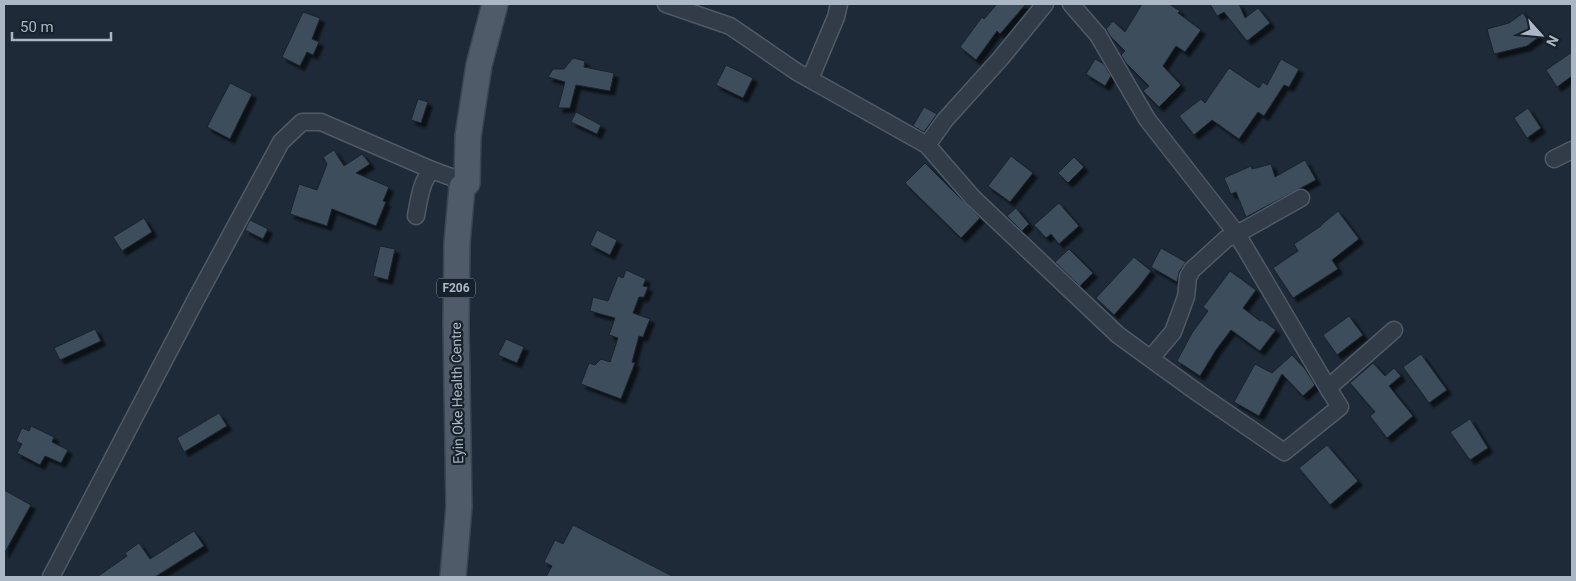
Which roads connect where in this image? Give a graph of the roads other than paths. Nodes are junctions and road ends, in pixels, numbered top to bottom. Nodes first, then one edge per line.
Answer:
1 (495, 4) edge
2 (666, 4) edge
3 (839, 4) edge
4 (1045, 4) edge
5 (1071, 4) edge
6 (810, 79) junction
7 (927, 145) junction
8 (1572, 150) edge
9 (1554, 159) dead end
10 (432, 170) junction
11 (468, 183) junction
12 (1301, 198) dead end
13 (416, 216) dead end
14 (1237, 234) junction
15 (1394, 330) dead end
16 (1151, 358) junction
17 (1328, 388) junction
18 (51, 577) edge
19 (453, 577) edge

1 - 11 main road, Eyin Oke Health Centre / F206
2 - 6 street
3 - 6 street
4 - 7 street
5 - 14 street
6 - 7 street
7 - 16 street
8 - 9 street
10 - 11 street
10 - 13 street
10 - 18 street
11 - 19 main road, Eyin Oke Health Centre / F206
12 - 14 street
14 - 16 street
14 - 17 street
15 - 17 street
16 - 17 street

